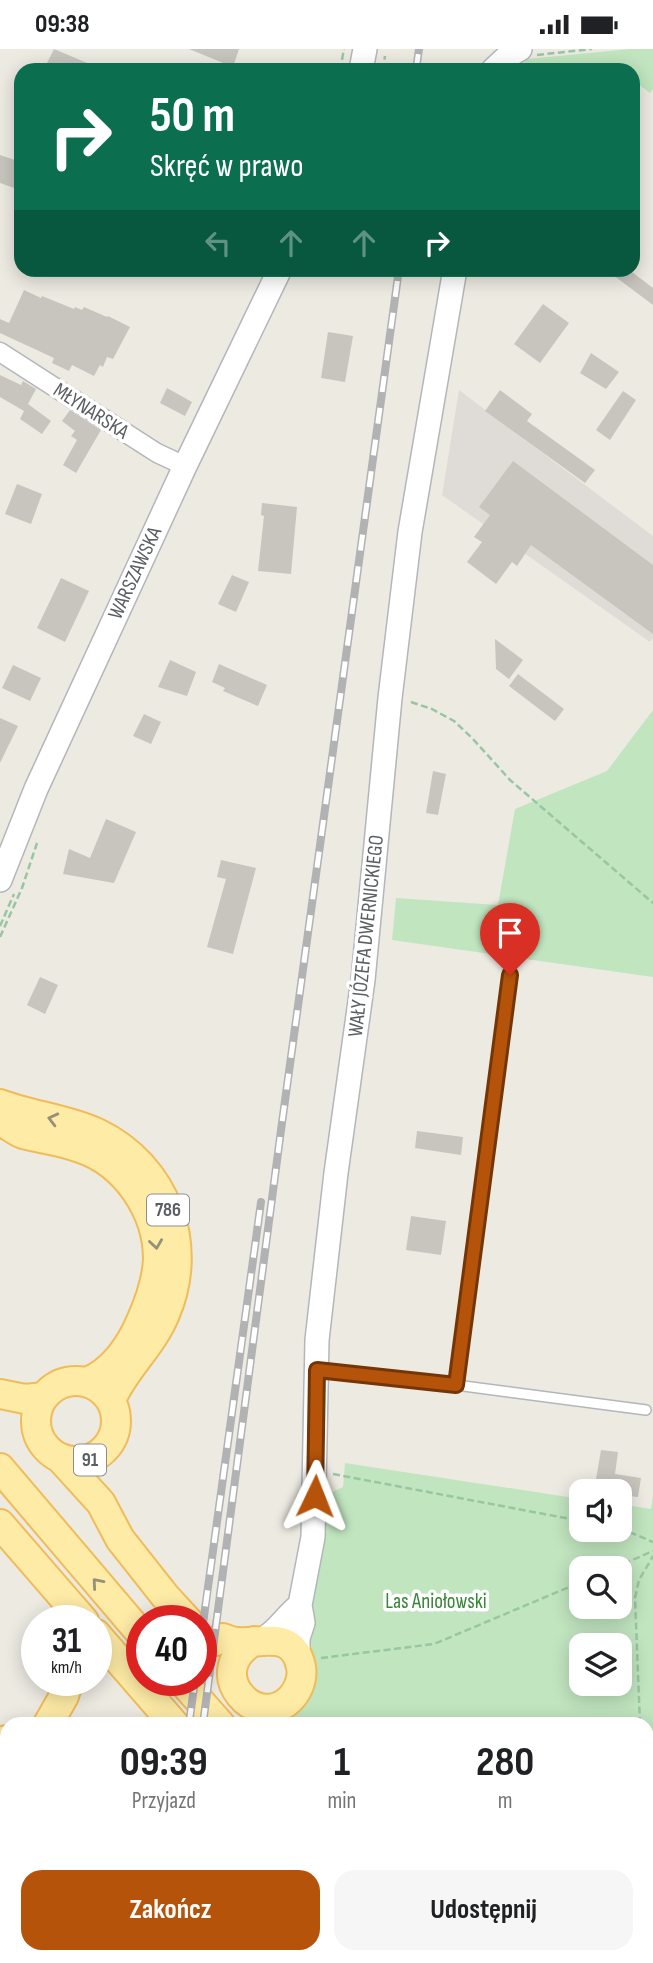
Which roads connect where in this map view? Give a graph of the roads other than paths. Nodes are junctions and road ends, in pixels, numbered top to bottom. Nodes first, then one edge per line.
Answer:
1 (525, 52) edge
2 (504, 63) edge
3 (270, 277) edge
4 (453, 277) edge
5 (0, 352) edge
6 (185, 466) junction
7 (0, 880) edge
8 (510, 975) dead end
9 (0, 1104) edge
10 (7, 1132) edge
11 (317, 1370) junction
12 (86, 1382) junction
13 (456, 1385) junction
14 (0, 1394) edge
15 (44, 1397) junction
16 (111, 1400) junction
17 (646, 1410) dead end
18 (102, 1453) junction
19 (61, 1459) junction
20 (0, 1468) edge
21 (101, 1503) junction
22 (0, 1524) edge
23 (67, 1605) edge
24 (173, 1605) edge
25 (300, 1605) junction
26 (126, 1616) edge
27 (217, 1637) edge
28 (258, 1640) junction
29 (217, 1651) edge
30 (112, 1652) edge
31 (298, 1659) junction
32 (232, 1669) junction
33 (64, 1696) edge
34 (195, 1696) edge
35 (284, 1713) edge
36 (52, 1717) edge
37 (168, 1717) edge
38 (214, 1717) edge

1 - 2 street
3 - 6 street, WARSZAWSKA
4 - 11 street, WAŁY JÓZEFA DWERNICKIEGO
5 - 6 street, MŁYNARSKA
6 - 7 street, WARSZAWSKA
8 - 13 lane
16 -> 9 main road, 786
10 -> 12 main road
11 - 13 lane
11 - 25 street, WAŁY JÓZEFA DWERNICKIEGO
12 - 15 main road
12 - 16 main road
13 - 17 lane
14 - 15 main road
15 - 19 main road, 91
16 - 18 main road, 91
18 - 19 main road, 91
18 - 21 main road
19 - 21 main road
26 -> 20 main road
21 - 24 main road
22 - 23 main road
25 - 28 street
25 - 31 street, WAŁY JÓZEFA DWERNICKIEGO
27 - 28 main road
28 - 31 main road
28 - 32 main road
29 - 32 main road
30 - 37 main road
31 - 35 main road
32 - 35 main road
33 - 36 main road
34 - 38 main road

